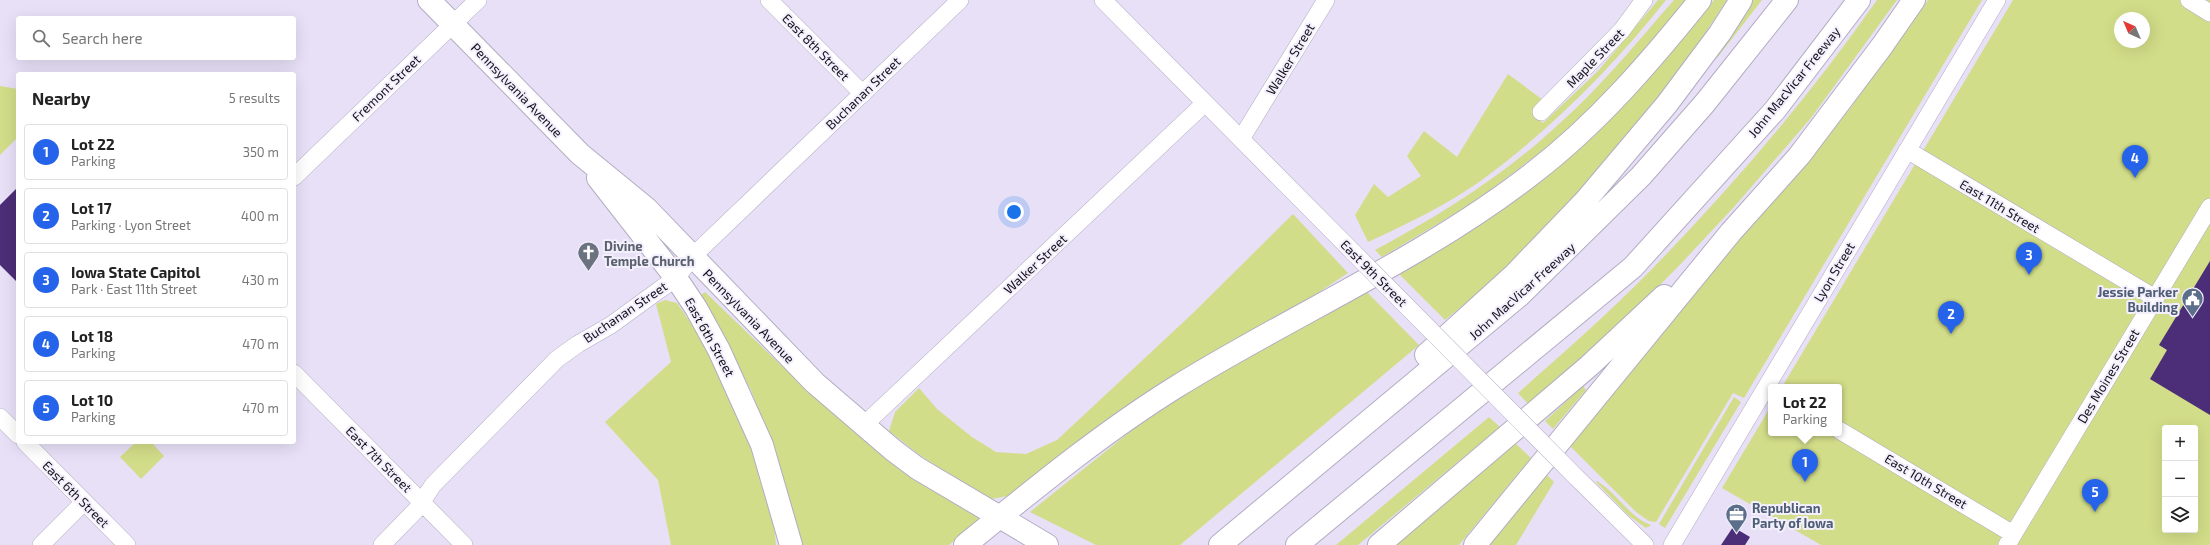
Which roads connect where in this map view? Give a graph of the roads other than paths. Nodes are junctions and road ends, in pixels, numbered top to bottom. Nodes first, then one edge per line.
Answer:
1 (429, 0) edge
2 (478, 0) edge
3 (769, 0) edge
4 (960, 0) edge
5 (1103, 0) edge
6 (1326, 0) edge
7 (1644, 0) edge
8 (1700, 0) edge
9 (1741, 0) edge
10 (1787, 0) edge
11 (1859, 0) edge
12 (1914, 0) edge
13 (1997, 0) edge
14 (2189, 0) edge
15 (2210, 13) edge
16 (453, 24) junction
17 (862, 94) junction
18 (1205, 103) junction
19 (1541, 112) dead end
20 (1242, 139) junction
21 (1907, 150) junction
22 (580, 154) junction
23 (296, 175) edge
24 (2210, 207) edge
25 (1731, 232) junction
26 (693, 256) junction
27 (676, 278) junction
28 (2155, 298) junction
29 (296, 375) edge
30 (1770, 384) edge
31 (1768, 387) edge
32 (0, 416) edge
33 (864, 425) junction
34 (1842, 432) edge
35 (16, 433) edge
36 (27, 444) edge
37 (421, 501) junction
38 (1273, 501) junction
39 (84, 502) junction
40 (999, 517) junction
41 (2010, 539) edge
42 (41, 545) edge
43 (127, 545) edge
44 (382, 545) edge
45 (464, 545) edge
46 (790, 545) edge
47 (965, 545) edge
48 (1047, 545) edge
49 (1220, 545) edge
50 (1297, 545) edge
51 (1379, 545) edge
52 (1475, 545) edge
53 (1645, 545) edge
54 (1672, 545) edge

1 - 16 main road, Pennsylvania Avenue
2 - 16 street, Fremont Street
3 - 17 street, East 8th Street
4 - 17 street, Buchanan Street
5 - 18 street, East 9th Street
6 - 20 street, Walker Street
7 - 19 street, Maple Street
8 - 40 main road
9 - 38 main road
10 - 38 main road, John MacVicar Freeway
11 - 50 main road, John MacVicar Freeway
12 - 25 main road
13 - 21 street, Lyon Street
14 - 15 street
16 - 22 main road, Pennsylvania Avenue
16 - 23 street, Fremont Street
17 - 26 street, Buchanan Street
18 - 20 street, East 9th Street
18 - 33 street, Walker Street
20 - 53 street, East 9th Street, bridge
21 - 28 street, East 11th Street
21 - 30 street, Lyon Street
22 - 26 main road, Pennsylvania Avenue
22 - 27 main road, East 6th Street
24 - 28 street, Des Moines Street
25 - 51 main road
25 - 52 main road
26 - 27 street, Buchanan Street
26 - 33 main road, Pennsylvania Avenue
27 - 37 street, Buchanan Street
27 - 46 main road, East 6th Street
28 - 41 street, Des Moines Street
29 - 37 street, East 7th Street
31 - 54 street, Lyon Street
32 - 35 street
33 - 40 main road, Pennsylvania Avenue
34 - 41 street, East 10th Street
36 - 39 street, East 6th Street
37 - 44 street, Buchanan Street
37 - 45 street, East 7th Street
38 - 49 main road, John MacVicar Freeway
39 - 42 street
39 - 43 street, East 6th Street
40 - 47 main road
40 - 48 main road, Pennsylvania Avenue

